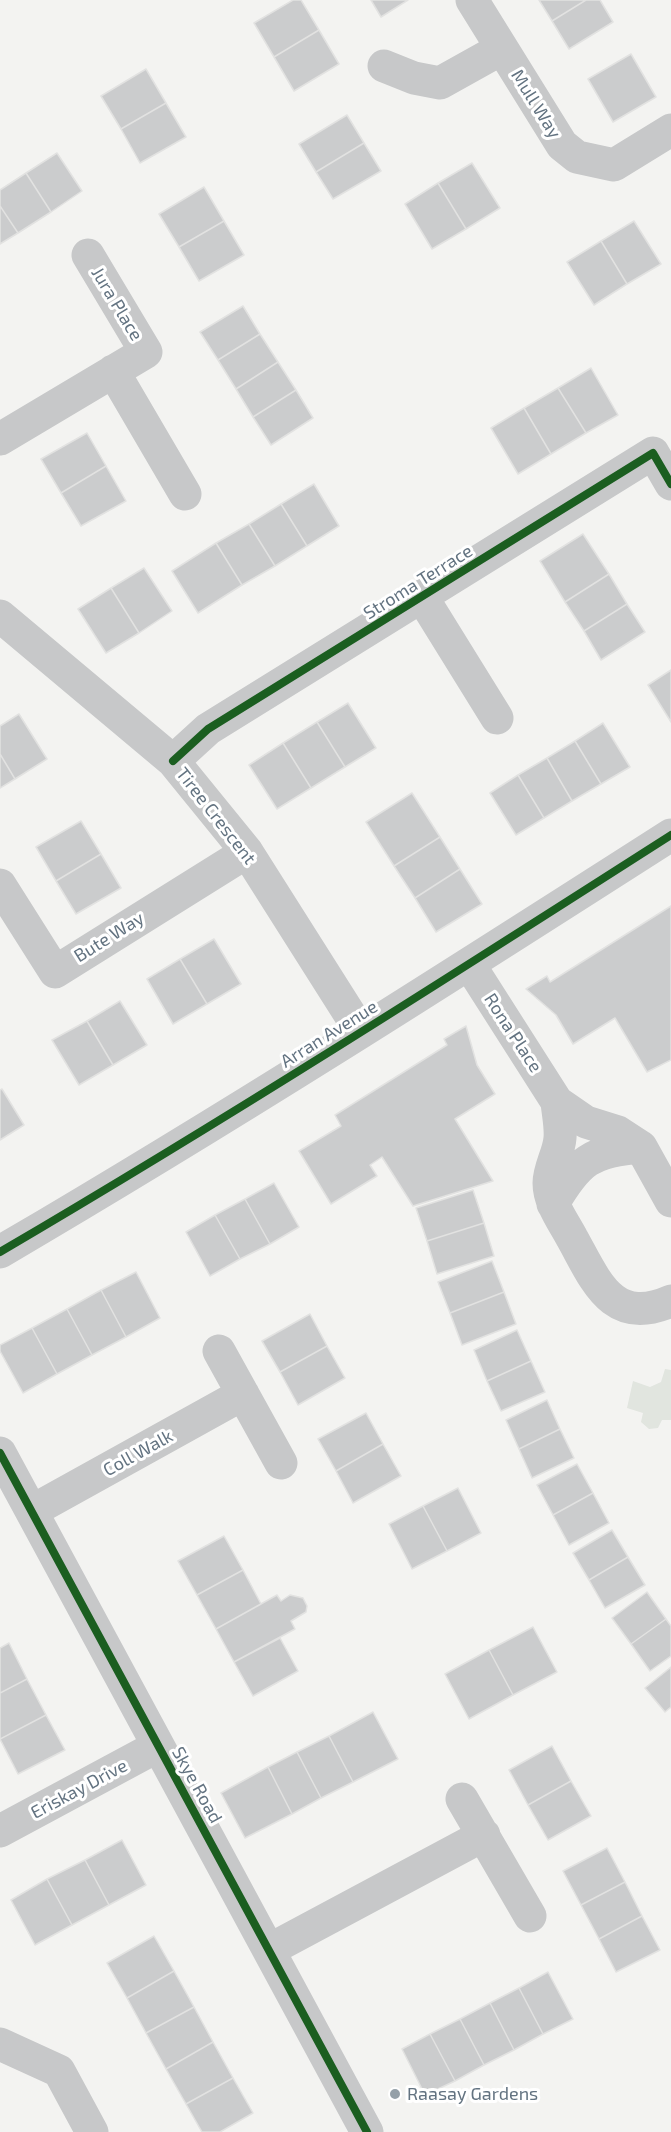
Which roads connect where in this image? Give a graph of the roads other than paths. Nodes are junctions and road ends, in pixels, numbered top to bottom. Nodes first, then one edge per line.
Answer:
1 (472, 0) edge
2 (501, 48) junction
3 (384, 66) dead end
4 (671, 130) edge
5 (88, 255) dead end
6 (113, 371) junction
7 (0, 439) edge
8 (671, 484) edge
9 (186, 494) dead end
10 (422, 597) junction
11 (0, 616) edge
12 (497, 718) dead end
13 (173, 761) junction
14 (671, 835) edge
15 (246, 852) junction
16 (1, 889) edge
17 (469, 964) junction
18 (360, 1032) junction
19 (557, 1102) junction
20 (641, 1147) junction
21 (671, 1201) edge
22 (553, 1204) junction
23 (0, 1252) edge
24 (671, 1301) edge
25 (219, 1351) dead end
26 (243, 1394) junction
27 (0, 1453) edge
28 (281, 1463) dead end
29 (32, 1511) junction
30 (158, 1746) junction
31 (462, 1799) dead end
32 (0, 1831) edge
33 (484, 1835) junction
34 (530, 1916) dead end
35 (271, 1949) junction
36 (0, 2044) edge
37 (92, 2132) edge
38 (367, 2132) edge

1 - 2 street, Mull Way
2 - 3 street
2 - 4 street, Mull Way
5 - 6 street, Jura Place
6 - 7 street, Jura Place
6 - 9 street
8 - 10 street, Stroma Terrace
10 - 12 street, Stroma Terrace
10 - 13 street, Stroma Terrace
11 - 13 street, Tiree Crescent
13 - 15 street, Tiree Crescent
14 - 17 street, Arran Avenue
15 - 16 street, Bute Way
15 - 18 street, Tiree Crescent
17 - 18 street, Arran Avenue
17 - 19 street, Rona Place
18 - 23 street, Arran Avenue
19 - 20 street, Rona Place
19 - 22 street, Rona Place
20 - 21 street, Rona Place
20 - 22 street
22 - 24 street, Rona Place
25 - 26 street
26 - 28 street
26 - 29 street, Coll Walk
27 - 29 street, Skye Road
29 - 30 street, Skye Road
30 - 32 street, Eriskay Drive
30 - 35 street, Skye Road
31 - 33 street
33 - 34 street
33 - 35 street
35 - 38 street, Skye Road
36 - 37 street

